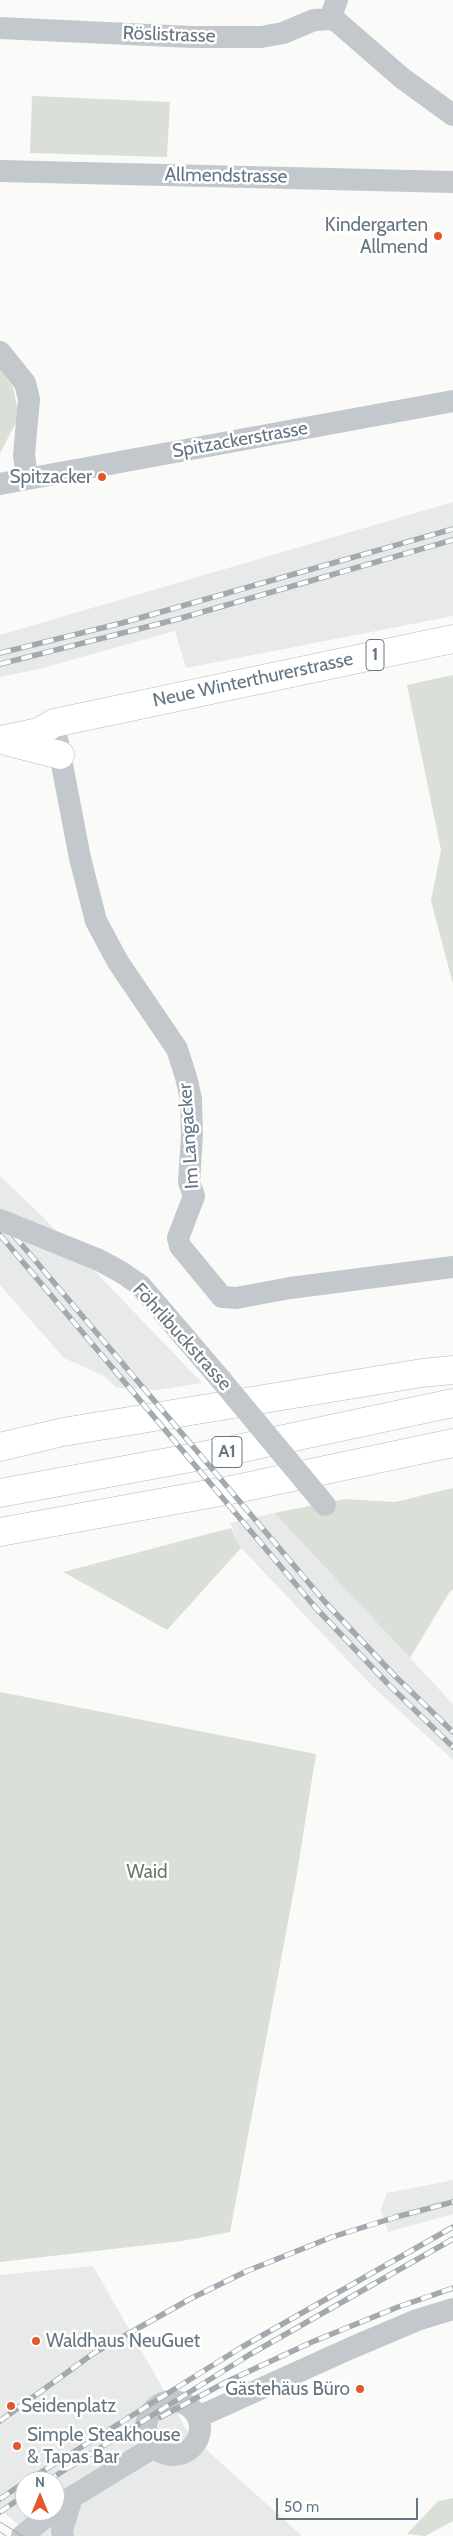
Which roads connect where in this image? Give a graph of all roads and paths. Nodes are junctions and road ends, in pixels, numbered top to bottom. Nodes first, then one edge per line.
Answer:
1 (336, 10) edge
2 (0, 28) edge
3 (453, 115) edge
4 (0, 171) edge
5 (453, 182) edge
6 (0, 352) edge
7 (453, 401) edge
8 (27, 478) junction
9 (0, 484) edge
10 (453, 639) edge
11 (0, 722) edge
12 (54, 723) junction
13 (0, 740) edge
14 (60, 754) junction
15 (0, 1220) edge
16 (453, 1267) edge
17 (453, 1370) edge
18 (453, 1403) edge
19 (0, 1432) edge
20 (63, 1432) junction
21 (453, 1443) edge
22 (0, 1447) edge
23 (0, 1493) edge
24 (326, 1505) dead end
25 (0, 1532) edge
26 (453, 2309) edge
27 (198, 2417) junction
28 (154, 2446) junction
29 (65, 2503) edge
30 (41, 2521) edge
31 (61, 2521) edge
32 (22, 2536) edge
33 (63, 2536) edge

1 - 2 street, Röslistrasse
1 - 3 street, Röslistrasse
4 - 5 street, Allmendstrasse
6 - 8 street
7 - 8 street, Spitzackerstrasse
8 - 9 street, Spitzackerstrasse
10 - 12 main road, Neue Winterthurerstrasse / 1
11 - 12 main road
12 - 13 main road, Neue Winterthurerstrasse / 1
12 - 14 street, Im Langacker
13 - 14 main road
14 - 16 street, Im Langacker
15 - 24 street, Föhrlibuckstrasse, bridge
17 - 20 main road
18 - 23 main road, A1
19 - 20 main road
20 - 22 main road
21 - 25 main road, A1
26 - 27 street
27 - 28 street
27 - 28 street
28 - 29 street
30 - 32 street
31 - 33 street

